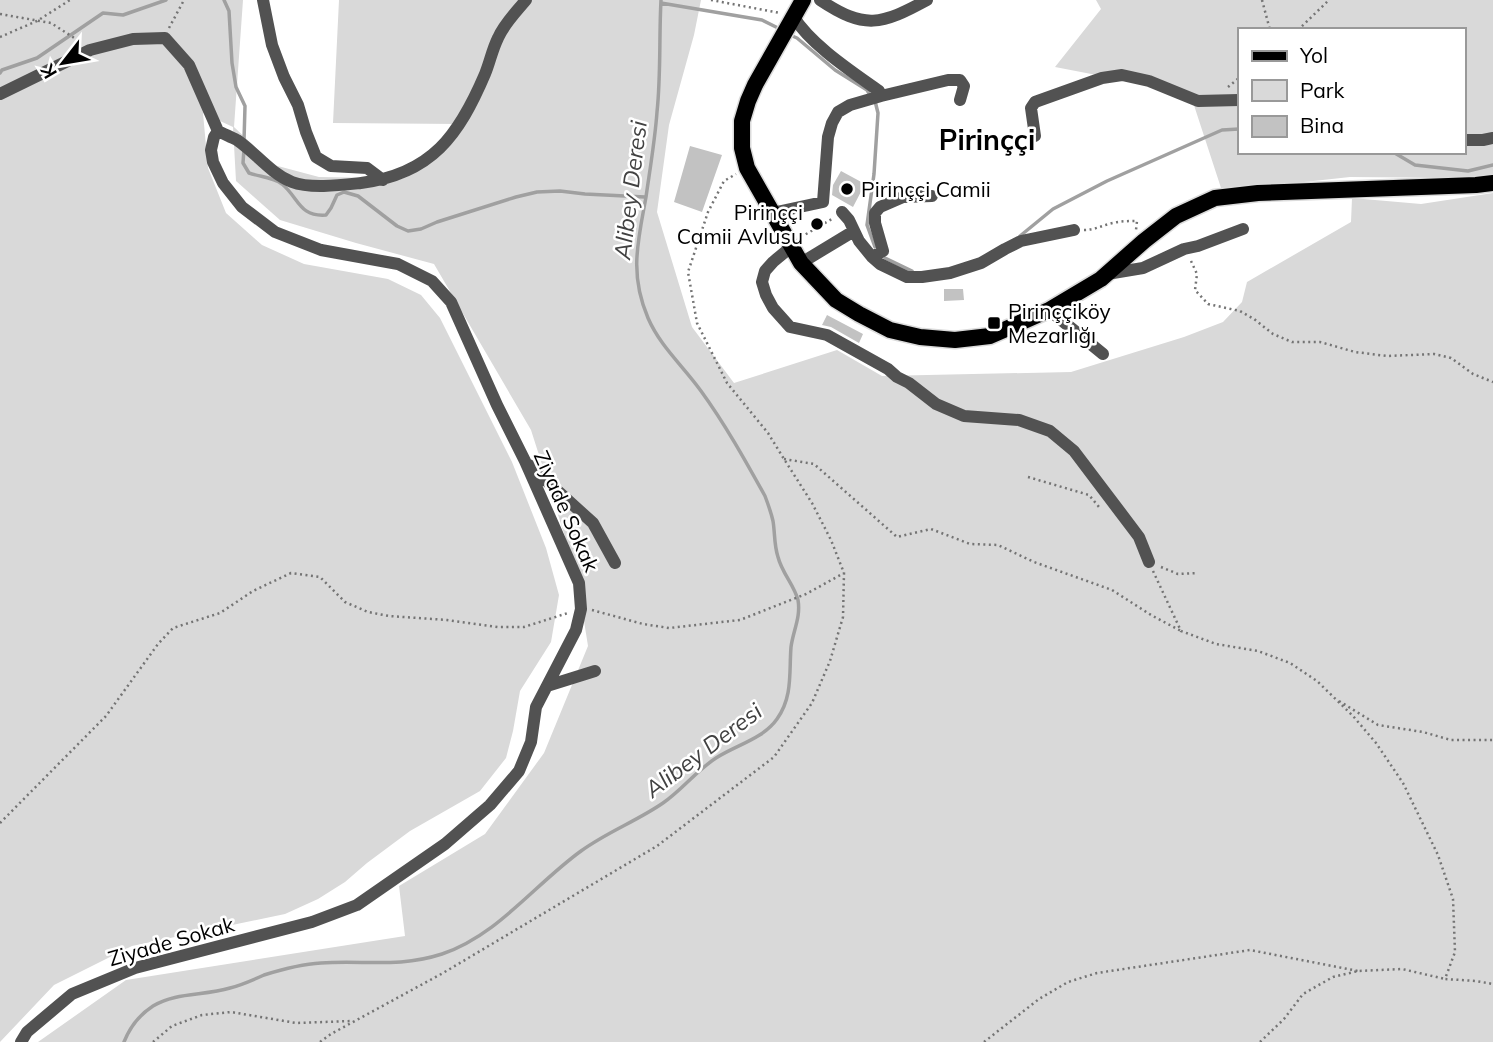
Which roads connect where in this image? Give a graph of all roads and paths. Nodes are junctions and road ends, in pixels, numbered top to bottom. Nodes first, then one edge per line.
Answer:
1 (70, 0) edge
2 (184, 0) edge
3 (263, 0) edge
4 (526, 0) edge
5 (711, 0) edge
6 (820, 0) edge
7 (927, 0) edge
8 (1262, 0) edge
9 (1329, 0) edge
10 (797, 9) edge
11 (0, 14) edge
12 (37, 21) junction
13 (1269, 28) edge
14 (1299, 28) edge
15 (0, 37) edge
16 (165, 38) junction
17 (90, 50) junction
18 (0, 94) edge
19 (881, 96) junction
20 (960, 100) dead end
21 (1238, 100) edge
22 (218, 131) junction
23 (1035, 136) dead end
24 (1493, 138) edge
25 (1465, 140) edge
26 (747, 168) junction
27 (383, 180) junction
28 (1493, 183) edge
29 (932, 196) dead end
30 (833, 210) junction
31 (772, 213) junction
32 (1243, 229) dead end
33 (1074, 230) joint
34 (853, 231) junction
35 (790, 245) junction
36 (1135, 249) junction
37 (1184, 249) junction
38 (872, 257) junction
39 (801, 262) junction
40 (1106, 274) junction
41 (1049, 310) junction
42 (1103, 354) dead end
43 (1493, 382) edge
44 (784, 459) junction
45 (525, 461) junction
46 (1149, 562) joint
47 (615, 563) dead end
48 (844, 573) junction
49 (581, 608) junction
50 (1181, 631) junction
51 (594, 671) dead end
52 (547, 686) junction
53 (1334, 697) junction
54 (1493, 740) edge
55 (0, 823) edge
56 (1358, 971) junction
57 (1446, 979) junction
58 (1493, 984) edge
59 (356, 1021) junction
60 (21, 1042) edge
61 (153, 1042) edge
62 (320, 1042) edge
63 (984, 1042) edge
64 (1260, 1042) edge

1 - 12 path
2 - 16 path
3 - 27 street
4 - 27 street
5 - 10 path
6 - 7 street
8 - 13 path
9 - 14 path
10 - 19 street
10 - 26 main road
11 - 12 path
12 - 15 path
12 - 17 path
16 - 17 street
16 - 22 street
17 - 18 street
19 - 20 street
19 - 30 street
21 - 23 street
22 - 27 street
22 - 45 street, Ziyade Sokak
24 - 25 street
26 - 31 main road
26 - 44 path
28 - 36 main road
29 - 38 street
30 - 31 street
30 - 34 street
30 - 35 path
31 - 35 main road
32 - 37 street
33 - 36 path
33 - 38 street
34 - 38 street
34 - 39 street
35 - 39 main road
35 - 46 street
36 - 40 main road
37 - 40 street
37 - 43 path
39 - 41 main road
40 - 41 main road
41 - 42 street
44 - 48 path
44 - 50 path
45 - 47 street
45 - 49 street, Ziyade Sokak
46 - 50 path
48 - 49 path
48 - 59 path
49 - 52 street, Ziyade Sokak
49 - 55 path
50 - 53 path
51 - 52 street
52 - 60 street, Ziyade Sokak
53 - 54 path
53 - 57 path
56 - 57 path
56 - 63 path
56 - 64 path
57 - 58 path
59 - 61 path
59 - 62 path

